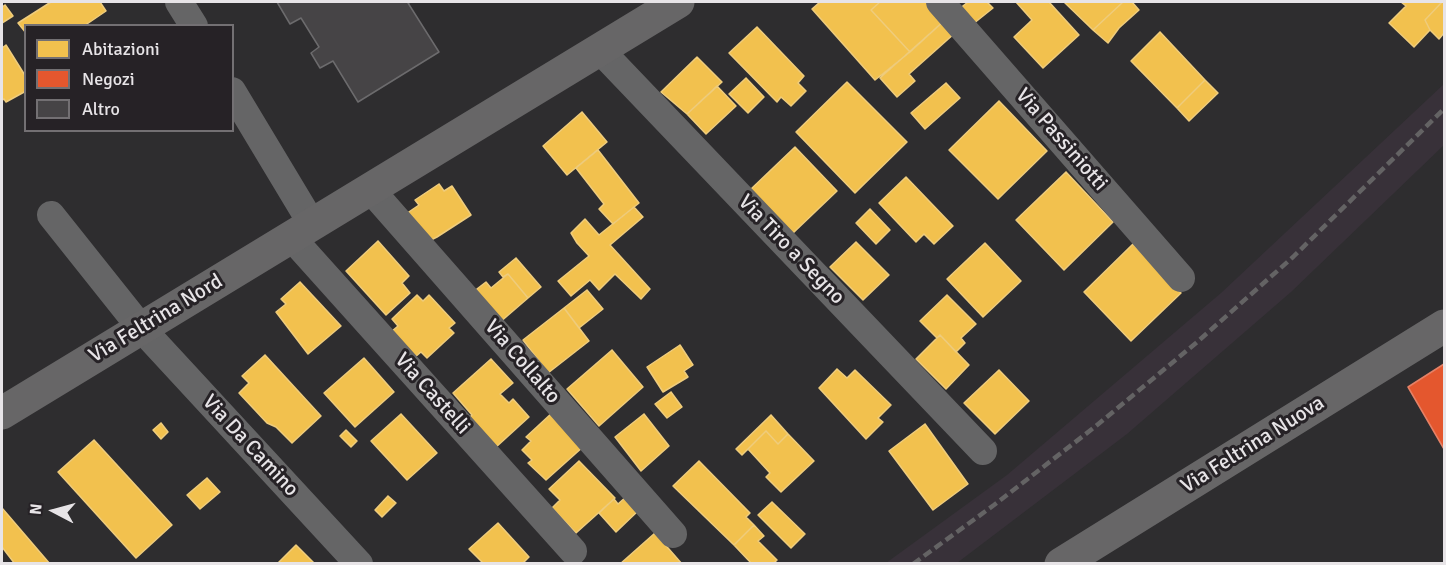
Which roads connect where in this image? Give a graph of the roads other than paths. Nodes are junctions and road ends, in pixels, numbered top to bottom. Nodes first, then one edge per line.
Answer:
1 (179, 2) edge
2 (678, 2) edge
3 (940, 2) edge
4 (193, 24) edge
5 (599, 49) junction
6 (234, 95) edge
7 (370, 189) junction
8 (51, 215) dead end
9 (301, 231) junction
10 (1181, 278) dead end
11 (1444, 326) edge
12 (141, 328) junction
13 (2, 413) edge
14 (983, 452) dead end
15 (673, 534) dead end
16 (573, 551) dead end
17 (359, 564) edge
18 (1061, 564) edge

1 - 4 street
2 - 5 main road, Via Feltrina Nord
3 - 10 street, Via Passiniotti
5 - 7 main road, Via Feltrina Nord
5 - 14 street, Via Tiro a Segno
6 - 9 street
7 - 9 main road, Via Feltrina Nord
7 - 15 street, Via Collalto
8 - 12 street, Via Da Camino
9 - 12 main road, Via Feltrina Nord
9 - 16 street, Via Castelli
11 - 18 main road, Via Feltrina Nuova
12 - 13 main road, Via Feltrina Nord
12 - 17 street, Via Da Camino

